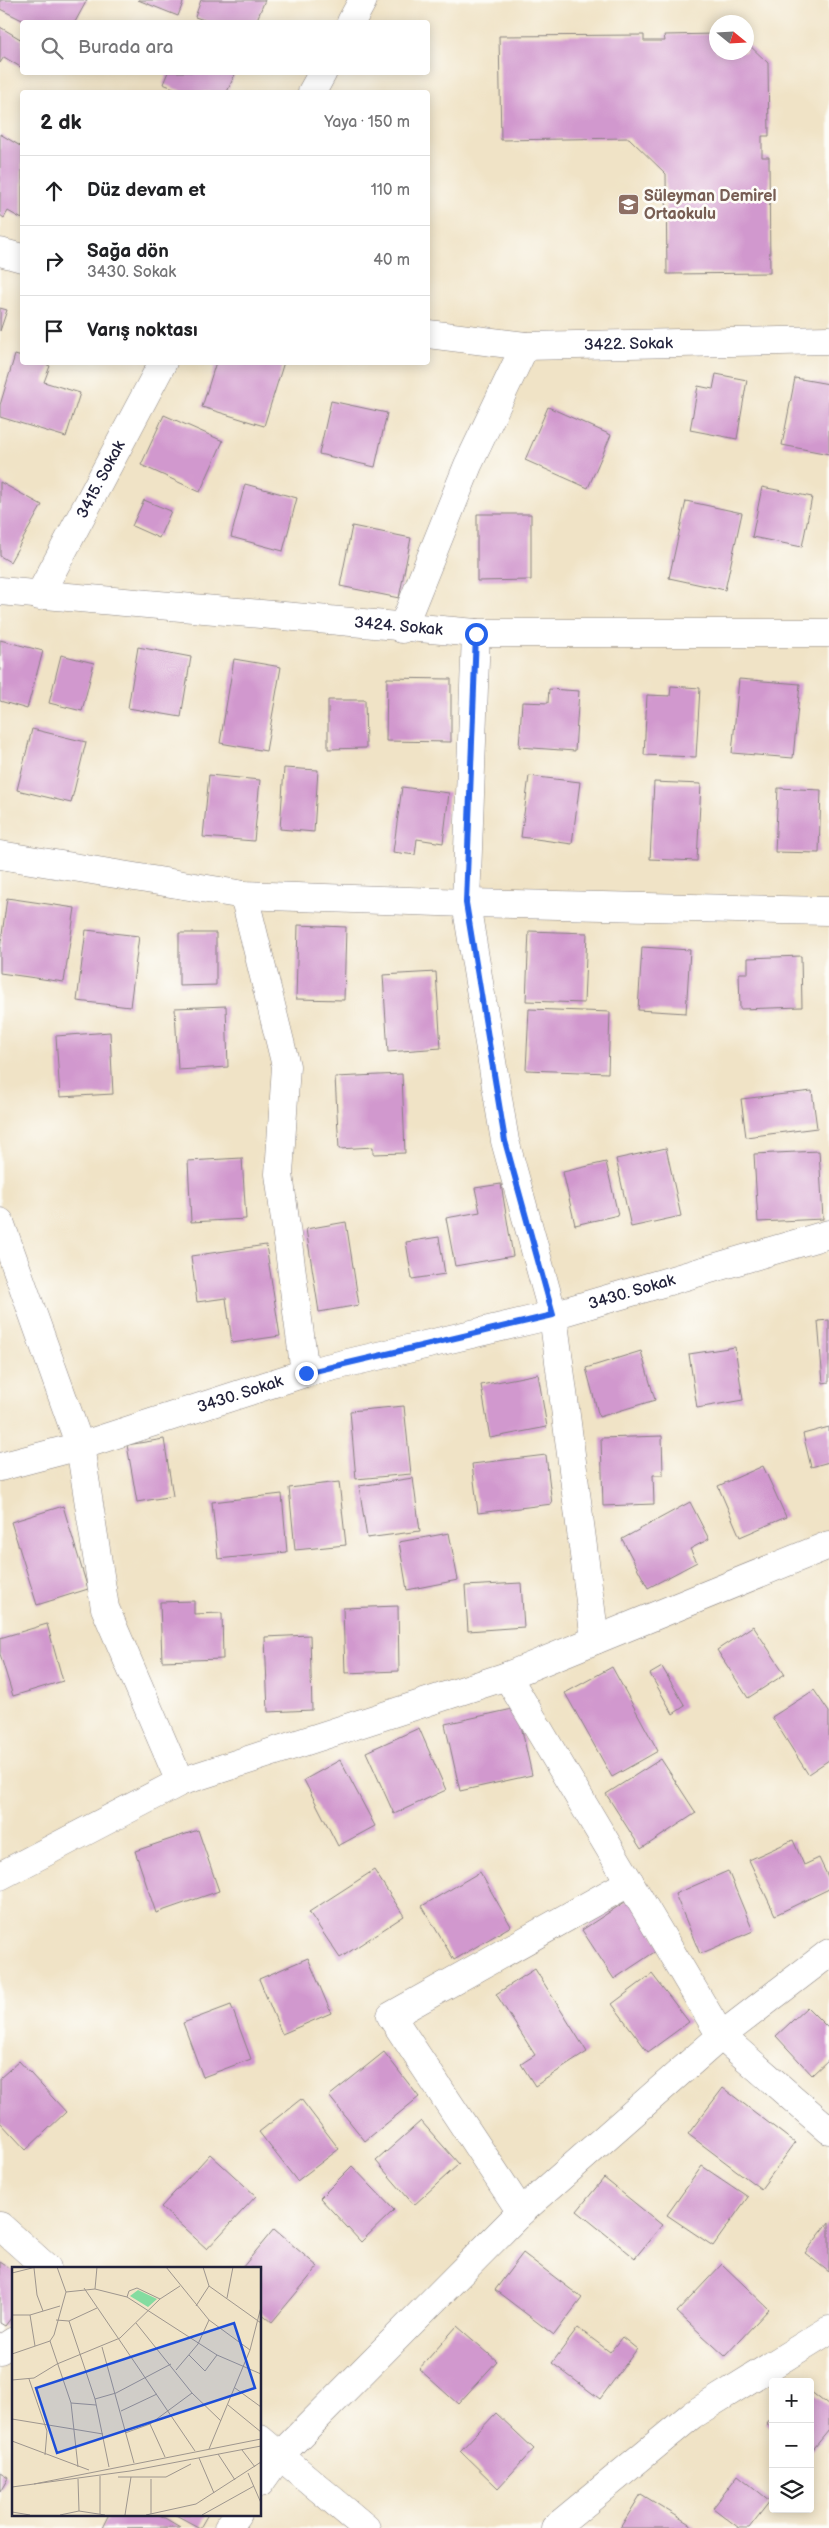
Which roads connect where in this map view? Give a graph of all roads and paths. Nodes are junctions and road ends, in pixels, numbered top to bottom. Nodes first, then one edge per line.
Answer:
1 (363, 0) edge
2 (352, 20) edge
3 (321, 75) edge
4 (313, 90) edge
5 (0, 252) edge
6 (20, 257) edge
7 (430, 334) edge
8 (829, 340) edge
9 (525, 346) junction
10 (161, 365) edge
11 (0, 591) edge
12 (39, 596) junction
13 (402, 628) junction
14 (829, 633) edge
15 (476, 634) junction
16 (0, 855) edge
17 (244, 895) junction
18 (466, 903) junction
19 (829, 911) edge
20 (0, 1222) edge
21 (829, 1234) edge
22 (553, 1315) junction
23 (306, 1373) junction
24 (80, 1446) junction
25 (0, 1467) edge
26 (829, 1545) edge
27 (595, 1640) junction
28 (508, 1676) junction
29 (180, 1782) junction
30 (0, 1876) edge
31 (630, 1882) junction
32 (829, 1953) edge
33 (721, 2036) junction
34 (829, 2130) edge
35 (521, 2212) junction
36 (0, 2226) edge
37 (46, 2267) edge
38 (829, 2330) edge
39 (12, 2342) edge
40 (0, 2350) edge
41 (270, 2447) edge
42 (261, 2479) edge
43 (237, 2516) edge
44 (228, 2528) edge
45 (366, 2528) edge
46 (555, 2528) edge

1 - 2 street
3 - 4 street
5 - 6 street
7 - 9 street, 3422. Sokak
8 - 9 street, 3422. Sokak
9 - 13 street
10 - 12 street, 3415. Sokak
11 - 12 street, 3424. Sokak
12 - 13 street, 3424. Sokak
13 - 15 street, 3424. Sokak
14 - 15 street, 3424. Sokak
15 - 18 street
16 - 17 street
17 - 18 street
17 - 23 street
18 - 19 street
18 - 22 street
20 - 24 street
21 - 22 street, 3430. Sokak
22 - 23 street, 3430. Sokak
22 - 27 street
23 - 24 street, 3430. Sokak
24 - 25 street, 3430. Sokak
24 - 29 street
26 - 27 street
27 - 28 street
28 - 29 street
28 - 31 street
29 - 30 street
31 - 33 street
31 - 35 street
32 - 33 street
33 - 34 street
33 - 35 street
35 - 41 street
36 - 37 street
38 - 46 street
39 - 40 street
41 - 42 street
41 - 45 street
43 - 44 street

